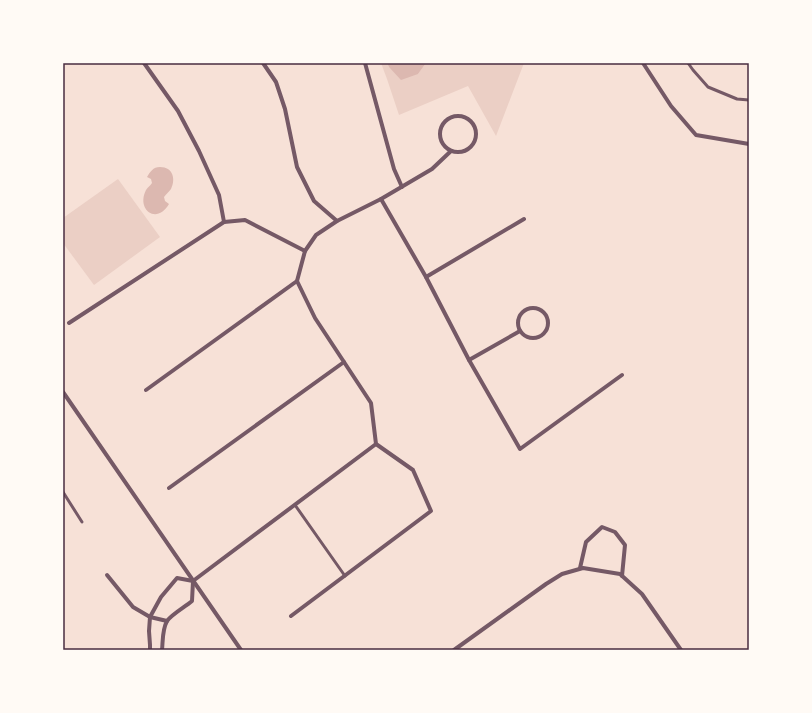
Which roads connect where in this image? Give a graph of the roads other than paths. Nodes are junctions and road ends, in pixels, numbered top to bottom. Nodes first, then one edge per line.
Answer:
1 (144, 63) edge
2 (263, 63) edge
3 (365, 63) edge
4 (643, 63) edge
5 (688, 63) edge
6 (749, 100) edge
7 (749, 144) edge
8 (451, 151) junction
9 (402, 187) junction
10 (381, 199) junction
11 (524, 219) dead end
12 (337, 221) junction
13 (224, 222) junction
14 (305, 251) junction
15 (426, 277) junction
16 (298, 281) junction
17 (69, 323) dead end
18 (520, 331) junction
19 (469, 360) junction
20 (344, 362) junction
21 (622, 375) dead end
22 (146, 390) dead end
23 (63, 392) edge
24 (376, 444) junction
25 (168, 488) dead end
26 (63, 492) edge
27 (295, 505) junction
28 (82, 522) dead end
29 (580, 568) junction
30 (107, 575) dead end
31 (345, 576) junction
32 (622, 576) junction
33 (193, 581) junction
34 (291, 616) dead end
35 (150, 617) junction
36 (167, 621) junction
37 (150, 650) edge
38 (162, 650) edge
39 (241, 650) edge
40 (455, 650) edge
41 (681, 650) edge

1 - 13 street
2 - 12 street
3 - 9 street
4 - 7 street
5 - 6 lane
8 - 8 street
8 - 9 street
9 - 10 street
10 - 12 street
10 - 15 street
11 - 15 street
12 - 14 street
13 - 14 street
13 - 17 street
14 - 16 street
15 - 19 street
16 - 20 street
16 - 22 street
18 - 18 street
18 - 19 street
19 - 21 street
20 - 24 street
20 - 25 street
23 - 33 street
24 - 27 street
24 - 31 street
26 - 28 lane
27 - 31 lane
27 - 33 street
29 - 32 street
29 - 32 street
29 - 40 street
30 - 35 street
31 - 34 street
32 - 41 street
33 - 35 street
33 - 36 street
33 - 39 street
35 - 36 street
35 - 37 street
36 - 38 street

